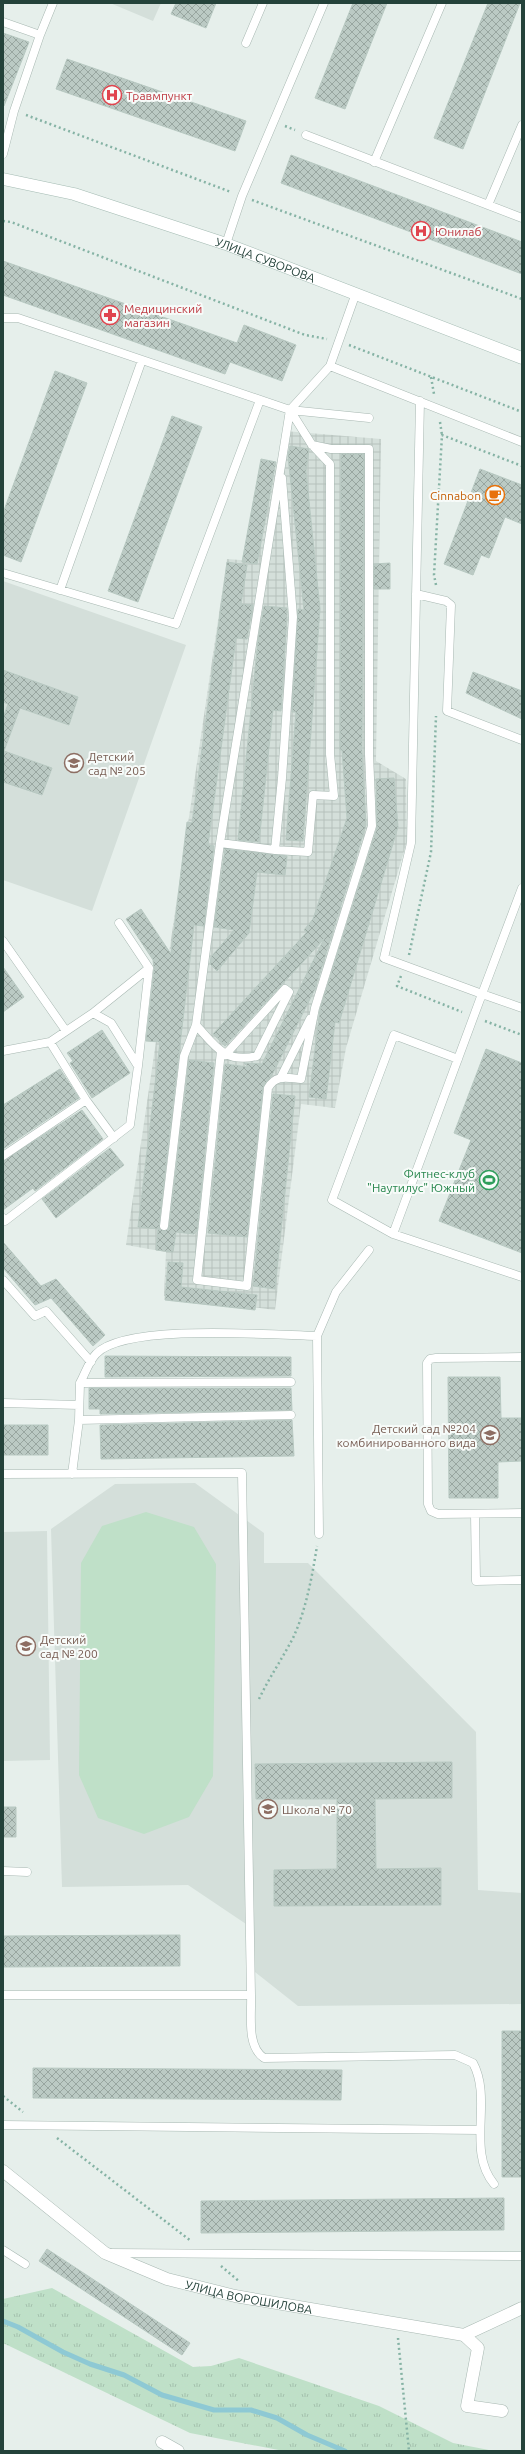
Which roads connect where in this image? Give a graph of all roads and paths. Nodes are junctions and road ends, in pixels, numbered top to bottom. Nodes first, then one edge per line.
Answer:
1 (52, 3) edge
2 (263, 3) edge
3 (324, 3) edge
4 (442, 3) edge
5 (3, 22) edge
6 (40, 35) junction
7 (246, 43) dead end
8 (23, 114) dead end
9 (276, 122) junction
10 (522, 125) edge
11 (306, 135) joint
12 (3, 154) edge
13 (374, 162) junction
14 (3, 179) edge
15 (242, 196) junction
16 (488, 205) junction
17 (522, 218) edge
18 (3, 221) edge
19 (226, 244) junction
20 (356, 293) junction
21 (522, 299) edge
22 (3, 318) edge
23 (339, 341) junction
24 (522, 358) edge
25 (142, 360) junction
26 (330, 366) junction
27 (260, 400) junction
28 (420, 401) junction
29 (290, 410) junction
30 (522, 412) edge
31 (369, 418) dead end
32 (522, 442) edge
33 (312, 445) junction
34 (281, 465) junction
35 (3, 573) edge
36 (60, 590) junction
37 (416, 594) junction
38 (522, 740) edge
39 (220, 843) junction
40 (275, 850) junction
41 (522, 888) edge
42 (119, 923) dead end
43 (3, 941) edge
44 (409, 955) dead end
45 (405, 965) junction
46 (149, 968) junction
47 (482, 994) junction
48 (315, 1008) junction
49 (522, 1008) edge
50 (93, 1013) junction
51 (474, 1016) junction
52 (196, 1025) junction
53 (66, 1031) junction
54 (522, 1035) edge
55 (50, 1042) junction
56 (3, 1051) edge
57 (223, 1053) junction
58 (458, 1060) junction
59 (138, 1066) junction
60 (281, 1077) junction
61 (86, 1100) junction
62 (114, 1138) junction
63 (3, 1156) edge
64 (3, 1218) edge
65 (164, 1226) dead end
66 (393, 1234) junction
67 (369, 1250) dead end
68 (522, 1277) edge
69 (3, 1280) edge
70 (317, 1336) junction
71 (522, 1357) edge
72 (91, 1362) junction
73 (291, 1382) dead end
74 (80, 1383) junction
75 (3, 1403) edge
76 (79, 1405) junction
77 (291, 1415) dead end
78 (79, 1420) junction
79 (3, 1474) edge
80 (72, 1474) junction
81 (522, 1513) edge
82 (475, 1514) junction
83 (319, 1534) joint
84 (522, 1580) edge
85 (258, 1703) dead end
86 (3, 1871) edge
87 (27, 1872) dead end
88 (3, 1995) edge
89 (251, 1995) junction
90 (3, 2096) edge
91 (3, 2125) edge
92 (40, 2125) junction
93 (480, 2130) junction
94 (3, 2171) edge
95 (494, 2184) dead end
96 (3, 2250) edge
97 (105, 2253) junction
98 (207, 2254) junction
99 (522, 2256) edge
100 (25, 2264) dead end
101 (262, 2300) junction
102 (522, 2308) edge
103 (397, 2324) junction
104 (464, 2335) junction
105 (502, 2411) dead end
106 (162, 2442) dead end
107 (178, 2451) edge
108 (409, 2451) edge

1 - 6 lane
2 - 7 lane
3 - 9 lane
4 - 13 lane
5 - 6 lane
6 - 12 lane
8 - 15 path
9 - 11 path
9 - 15 lane
10 - 16 lane
11 - 13 lane
13 - 16 lane
14 - 19 street, УЛИЦА СУВОРОВА
15 - 19 lane
15 - 21 path
16 - 17 lane
18 - 23 path
19 - 20 street, УЛИЦА СУВОРОВА
20 - 23 lane
20 - 24 street, УЛИЦА СУВОРОВА
22 - 25 lane
23 - 26 lane
23 - 30 path
25 - 27 lane
25 - 36 lane
26 - 28 lane
26 - 29 lane
27 - 29 lane
27 - 36 lane
28 - 32 lane
28 - 37 lane
29 - 31 lane
29 - 33 lane
29 - 34 lane
33 - 40 lane
33 - 48 lane
34 - 39 lane
34 - 40 lane
35 - 36 lane
37 - 38 lane
37 - 45 lane
39 - 40 lane
39 - 52 lane
41 - 47 lane
42 - 46 lane
43 - 53 lane
44 - 45 path
45 - 47 lane
45 - 51 path
46 - 50 lane
46 - 59 lane
47 - 49 lane
47 - 51 lane
48 - 60 lane
48 - 60 lane
50 - 53 lane
50 - 59 lane
51 - 54 path
51 - 58 lane
52 - 57 lane
52 - 65 lane
53 - 55 lane
55 - 56 lane
55 - 61 lane
57 - 57 lane
57 - 60 lane
58 - 66 lane
58 - 66 lane
59 - 62 lane
61 - 62 lane
61 - 63 lane
62 - 64 lane
66 - 68 lane
67 - 70 lane
69 - 72 lane
70 - 72 lane
70 - 83 lane
71 - 82 lane
72 - 74 lane
73 - 74 lane
74 - 76 lane
75 - 76 lane
76 - 78 lane
77 - 78 lane
78 - 80 lane
79 - 80 lane
80 - 89 lane
81 - 82 lane
82 - 84 lane
83 - 85 path
86 - 87 lane
88 - 89 lane
89 - 93 lane
90 - 92 path
91 - 92 lane
92 - 93 lane
92 - 98 path
93 - 95 lane
94 - 97 street, УЛИЦА ВОРОШИЛОВА
96 - 100 lane
97 - 98 lane
97 - 101 street, УЛИЦА ВОРОШИЛОВА
98 - 99 lane
98 - 101 path
101 - 103 street, УЛИЦА ВОРОШИЛОВА
102 - 104 street
103 - 104 street, УЛИЦА ВОРОШИЛОВА
103 - 108 path
104 - 105 street
106 - 107 street

